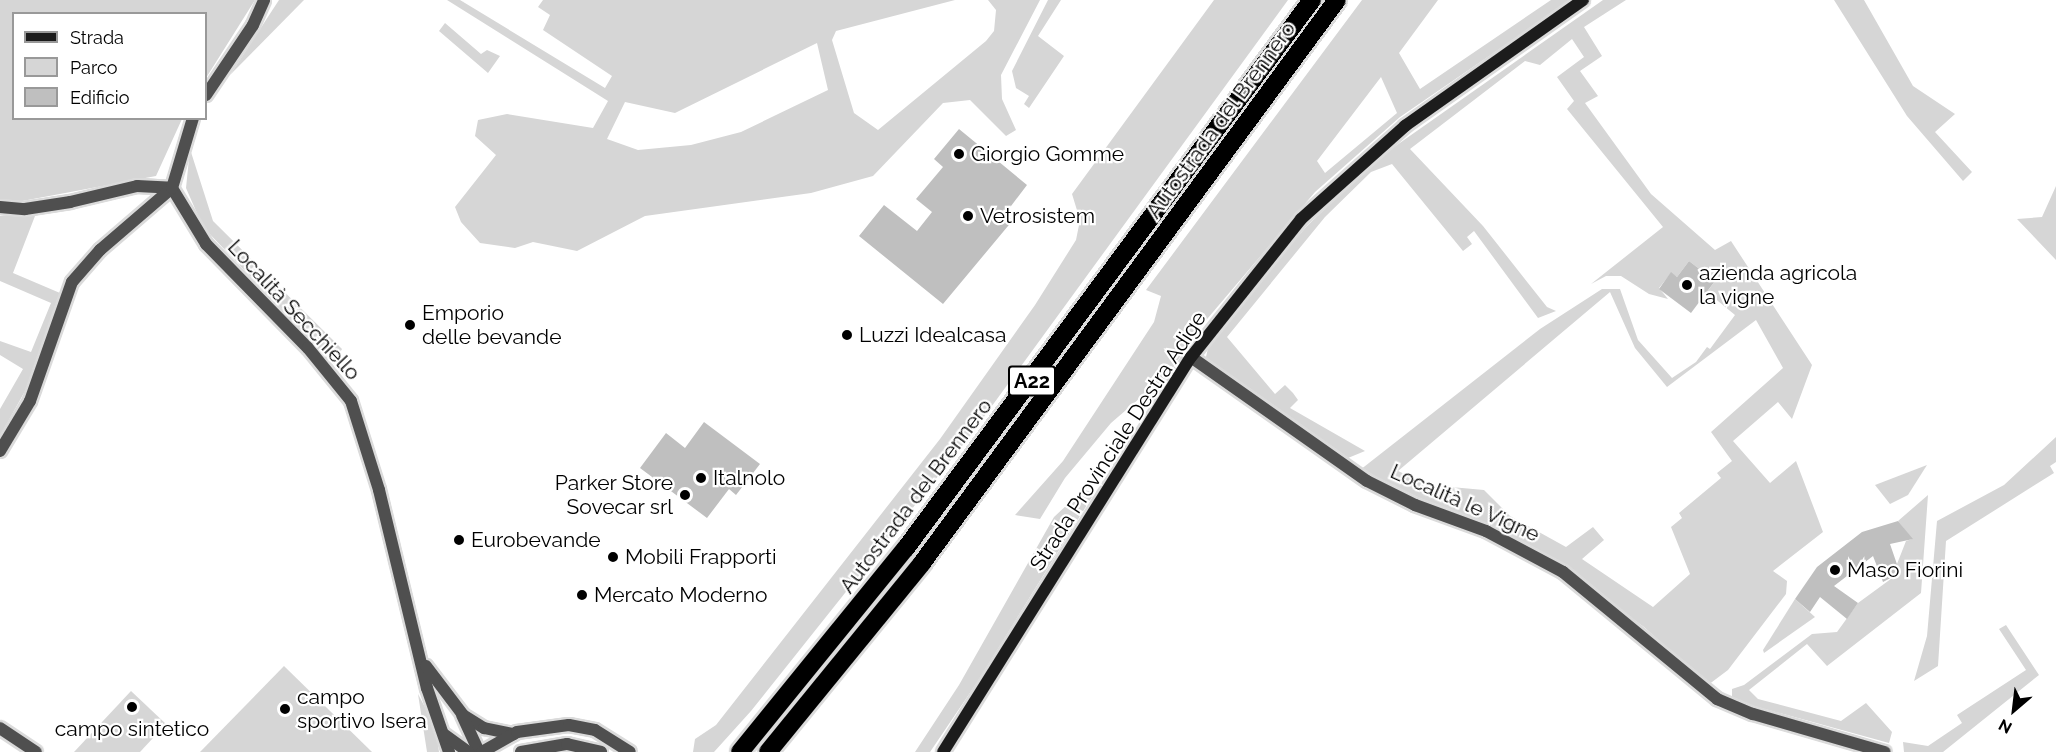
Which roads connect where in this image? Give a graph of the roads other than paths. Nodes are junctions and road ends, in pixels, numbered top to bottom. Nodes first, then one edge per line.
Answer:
1 (264, 0) edge
2 (1312, 0) edge
3 (1337, 0) edge
4 (1582, 0) edge
5 (207, 93) edge
6 (192, 120) edge
7 (172, 188) junction
8 (0, 207) edge
9 (1191, 357) junction
10 (0, 451) edge
11 (415, 642) junction
12 (460, 712) junction
13 (0, 728) edge
14 (513, 734) junction
15 (445, 735) junction
16 (36, 752) edge
17 (449, 752) edge
18 (468, 752) edge
19 (480, 752) edge
20 (521, 752) edge
21 (601, 752) edge
22 (630, 752) edge
23 (740, 752) edge
24 (768, 752) edge
25 (943, 752) edge
26 (1884, 752) edge

1 - 5 street
2 - 23 highway, Autostrada del Brennero / A22
3 - 24 highway, Autostrada del Brennero / A22
4 - 9 main road, Strada Provinciale Destra Adige
6 - 7 street
7 - 8 street
7 - 10 street
7 - 11 street, Località Secchiello
9 - 25 main road, Strada Provinciale Destra Adige
9 - 26 street, Località le Vigne
11 - 12 street, Località Secchiello
11 - 15 street, Località Secchiello
12 - 14 street, Località Secchiello
12 - 19 street, Località Secchiello
13 - 16 street
14 - 19 street
14 - 22 street
15 - 17 street, Località Secchiello
15 - 18 street
20 - 21 street

